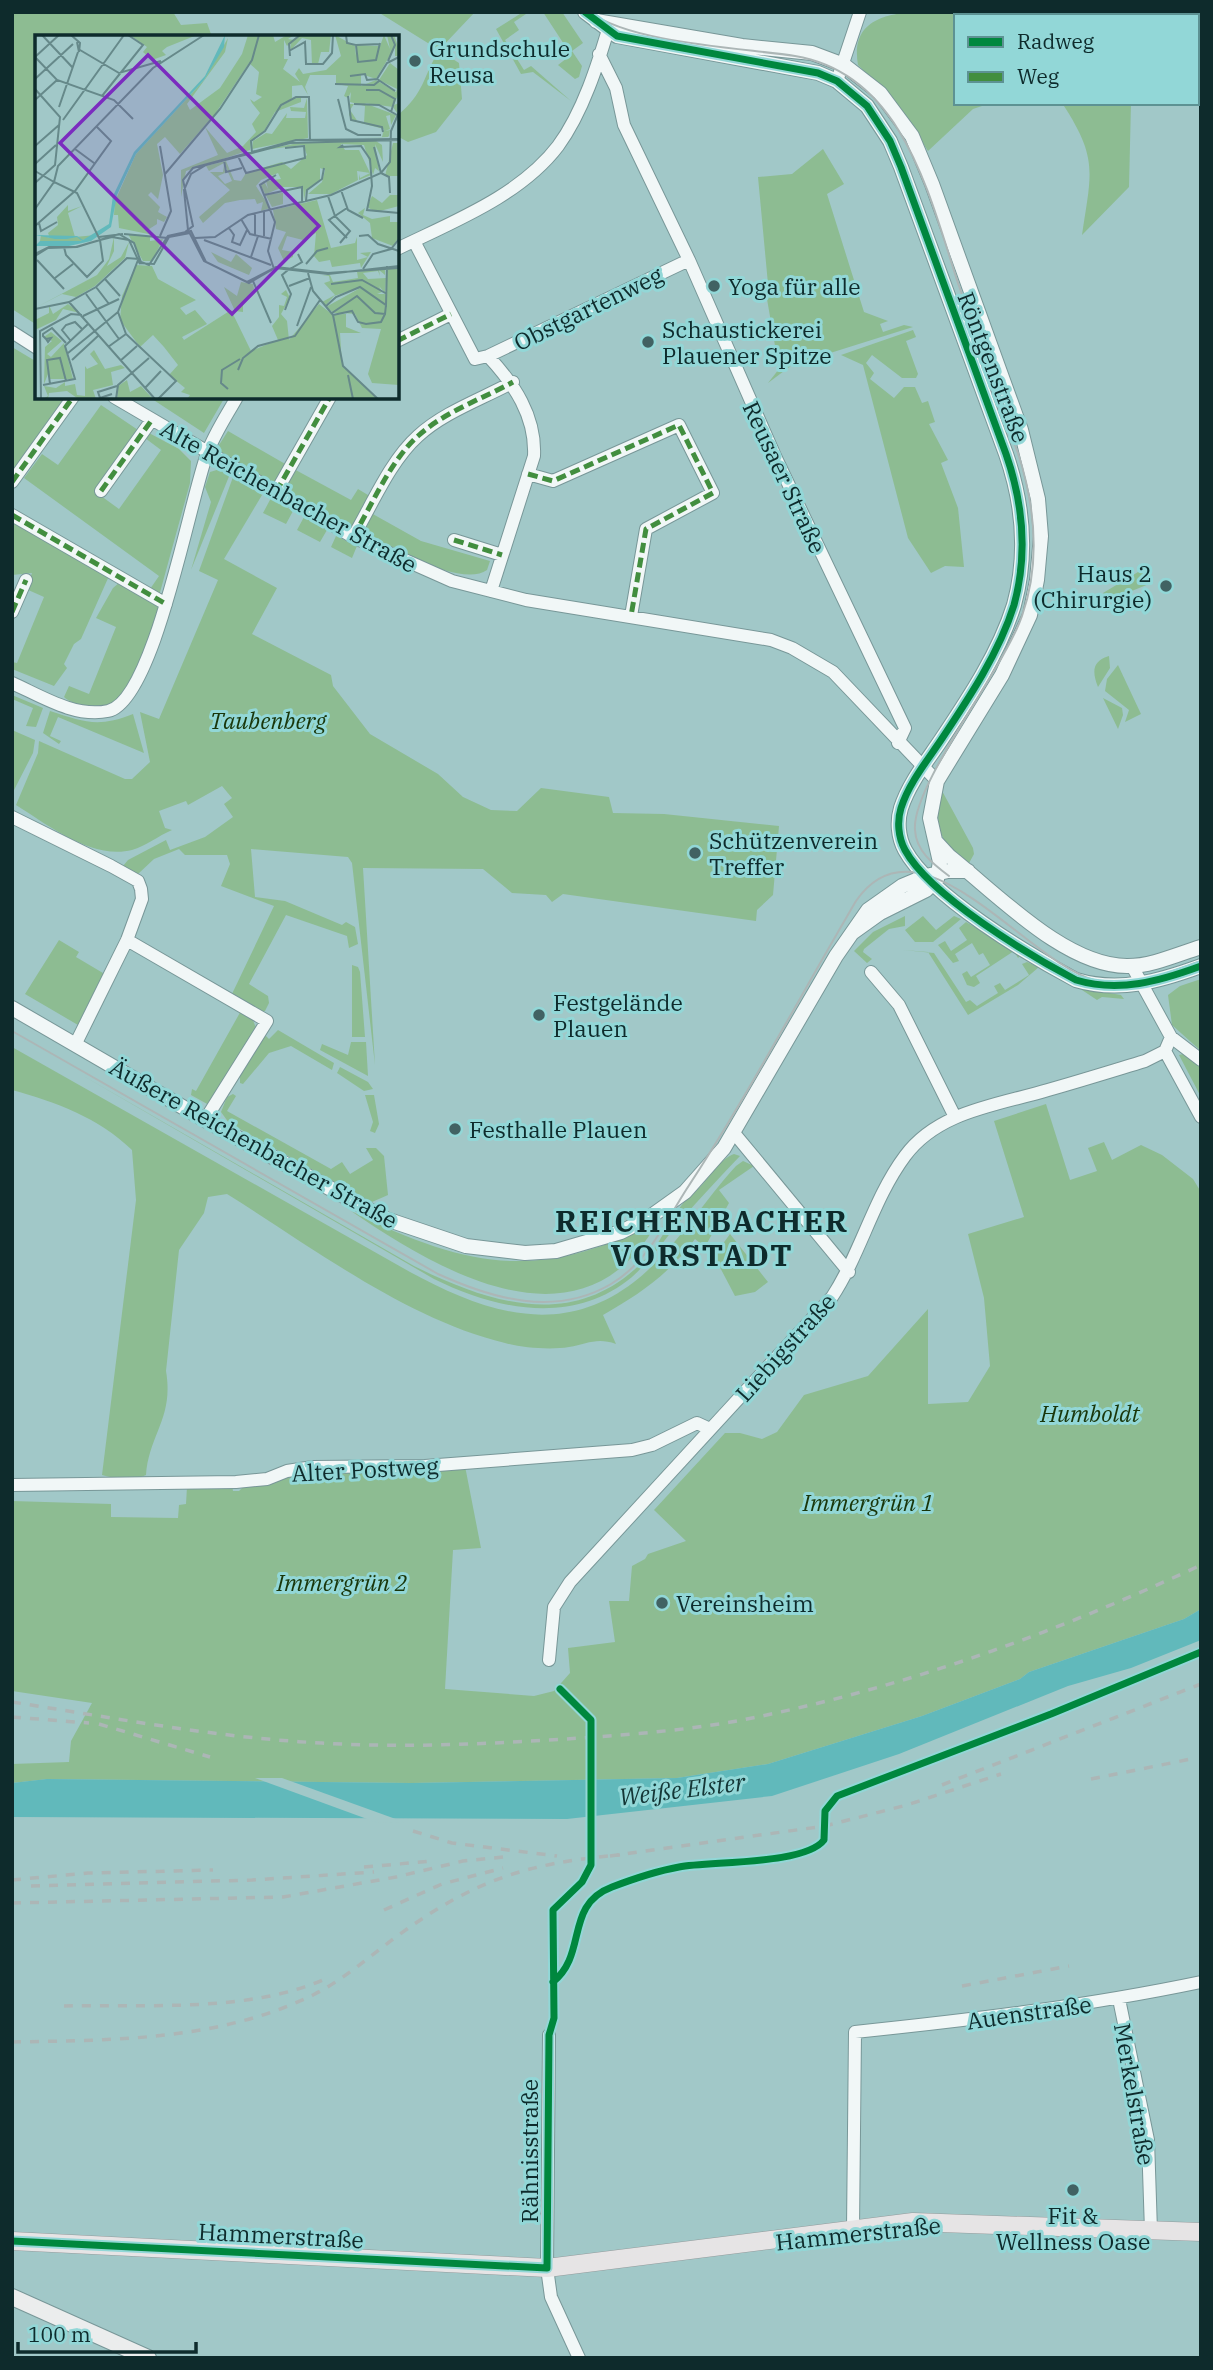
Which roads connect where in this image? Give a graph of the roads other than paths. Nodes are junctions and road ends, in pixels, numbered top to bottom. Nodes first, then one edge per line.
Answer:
1 (860, 12) edge
2 (600, 22) edge
3 (600, 54) junction
4 (844, 65) junction
5 (837, 81) junction
6 (414, 241) junction
7 (399, 248) edge
8 (689, 260) junction
9 (451, 314) junction
10 (12, 332) edge
11 (399, 340) edge
12 (35, 347) edge
13 (488, 356) junction
14 (513, 382) junction
15 (72, 399) edge
16 (117, 399) edge
17 (236, 399) edge
18 (329, 399) edge
19 (151, 421) junction
20 (207, 454) junction
21 (528, 474) junction
22 (12, 482) edge
23 (101, 491) dead end
24 (276, 492) junction
25 (12, 515) edge
26 (353, 537) junction
27 (454, 540) dead end
28 (502, 555) junction
29 (26, 580) dead end
30 (491, 591) junction
31 (166, 604) junction
32 (12, 612) edge
33 (631, 616) junction
34 (12, 683) edge
35 (898, 743) junction
36 (922, 768) junction
37 (937, 781) junction
38 (12, 817) edge
39 (936, 842) junction
40 (904, 849) junction
41 (968, 872) junction
42 (933, 877) junction
43 (905, 893) junction
44 (961, 906) junction
45 (127, 940) junction
46 (1201, 947) edge
47 (1132, 966) junction
48 (1201, 966) edge
49 (872, 972) dead end
50 (1142, 984) junction
51 (12, 1009) edge
52 (1175, 1040) junction
53 (75, 1045) junction
54 (1165, 1051) junction
55 (1201, 1060) edge
56 (955, 1116) junction
57 (1201, 1117) edge
58 (205, 1120) junction
59 (734, 1133) junction
60 (849, 1272) junction
61 (710, 1429) junction
62 (12, 1485) edge
63 (549, 1660) dead end
64 (1201, 1982) edge
65 (1119, 1999) junction
66 (549, 2035) dead end
67 (853, 2229) junction
68 (1151, 2231) junction
69 (1201, 2232) edge
70 (12, 2241) edge
71 (547, 2268) junction
72 (12, 2297) edge
73 (148, 2358) edge
74 (579, 2358) edge

1 - 4 street
2 - 3 street
2 - 4 street, Röntgenstraße
2 - 5 street, Röntgenstraße
3 - 6 street
3 - 8 street, Reusaer Straße
4 - 5 street
4 - 37 street, Röntgenstraße
5 - 36 street, Röntgenstraße
6 - 7 street
6 - 9 street
8 - 13 street, Obstgartenweg
8 - 35 street, Reusaer Straße
9 - 11 street
9 - 13 street
10 - 12 street
13 - 14 street
14 - 21 street
14 - 26 street
15 - 22 street
16 - 19 street, Alte Reichenbacher Straße
17 - 20 street
18 - 24 street
19 - 20 street, Alte Reichenbacher Straße
19 - 23 street, Alte Reichenbacher Straße
20 - 24 street, Alte Reichenbacher Straße
20 - 31 street
21 - 28 street
21 - 33 street
24 - 26 street, Alte Reichenbacher Straße
25 - 31 street
26 - 30 street, Alte Reichenbacher Straße
27 - 28 street
28 - 30 street
29 - 32 street
30 - 33 street, Alte Reichenbacher Straße
31 - 34 street
33 - 35 street, Alte Reichenbacher Straße
35 - 36 street, Alte Reichenbacher Straße
36 - 37 street, Alte Reichenbacher Straße
36 - 40 street, Röntgenstraße
37 - 39 street, Röntgenstraße
38 - 45 street
39 - 41 street
39 - 42 street, Röntgenstraße
40 - 42 street
40 - 43 street, Röntgenstraße
41 - 42 street, Äußere Reichenbacher Straße
41 - 47 street
42 - 43 street, Äußere Reichenbacher Straße
42 - 44 street
43 - 44 street
43 - 59 street, Äußere Reichenbacher Straße
44 - 50 street
45 - 53 street
45 - 58 street
46 - 47 street
47 - 50 street
48 - 50 street
49 - 56 street
50 - 52 street
51 - 53 street, Äußere Reichenbacher Straße
52 - 54 street
52 - 55 street
53 - 58 street, Äußere Reichenbacher Straße
54 - 56 street, Liebigstraße
54 - 57 street
56 - 60 street, Liebigstraße
58 - 59 street, Äußere Reichenbacher Straße
59 - 60 street
60 - 61 street, Liebigstraße
61 - 62 street, Alter Postweg
61 - 63 street, Liebigstraße
64 - 65 street, Auenstraße
65 - 67 street, Auenstraße
65 - 68 street, Merkelstraße
66 - 71 street, Rähnisstraße
67 - 68 main road, Hammerstraße
67 - 71 main road, Hammerstraße
68 - 69 main road, Hammerstraße
70 - 71 main road, Hammerstraße
71 - 74 street, Rähnisstraße
72 - 73 main road

